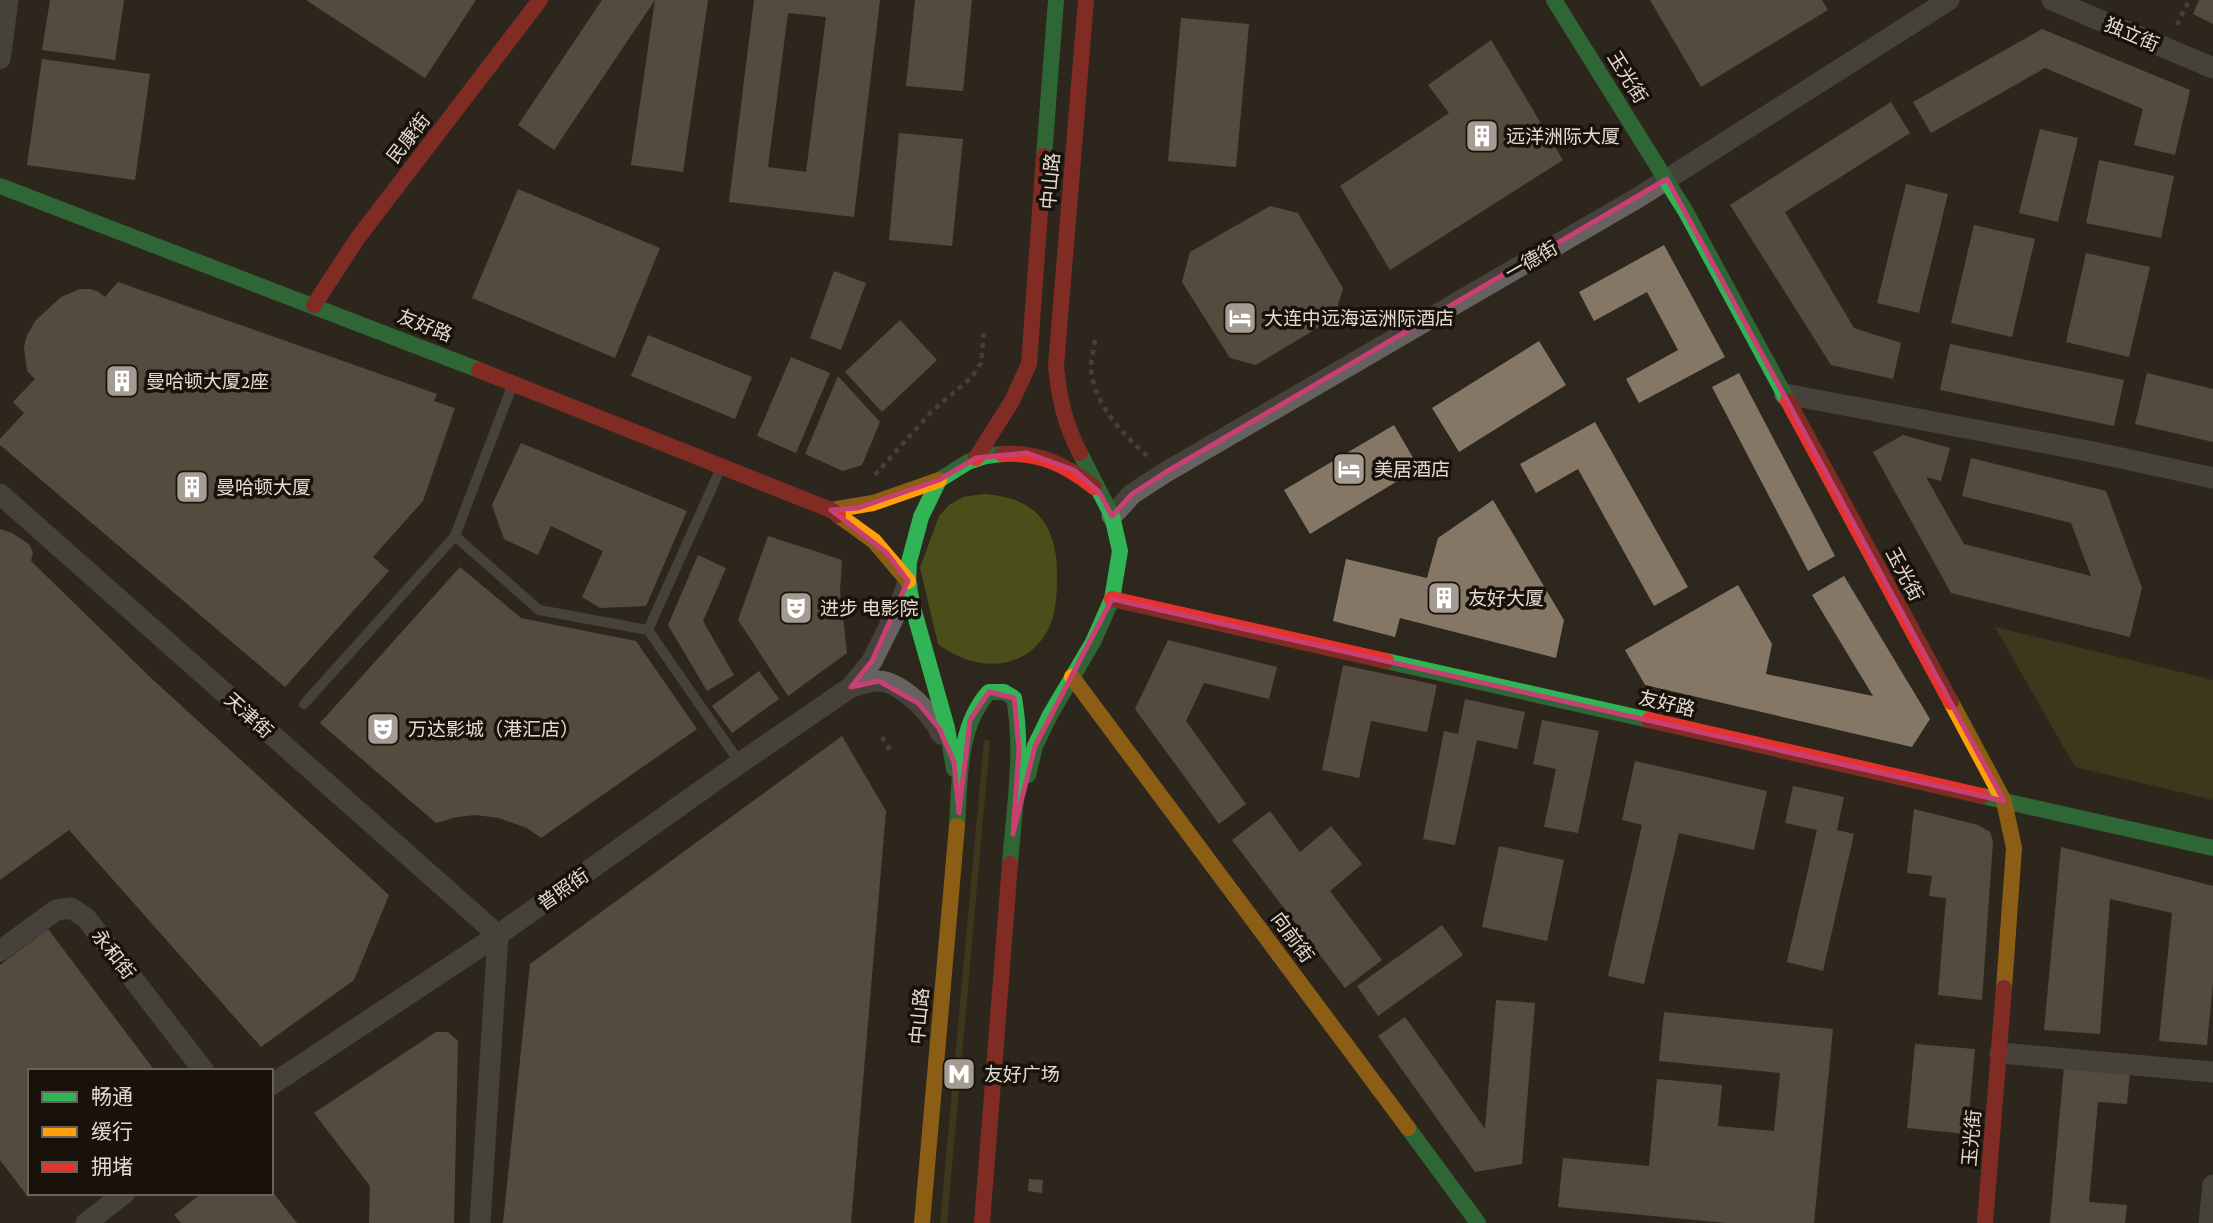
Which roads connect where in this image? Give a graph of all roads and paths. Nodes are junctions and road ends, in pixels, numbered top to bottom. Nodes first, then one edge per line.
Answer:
1 (8, 0) edge
2 (540, 0) edge
3 (1056, 0) edge
4 (1086, 0) edge
5 (1554, 0) edge
6 (1949, 0) edge
7 (2052, 0) edge
8 (2189, 0) edge
9 (2177, 25) dead end
10 (0, 59) edge
11 (2213, 68) edge
12 (1667, 179) junction
13 (0, 186) edge
14 (314, 305) junction
15 (984, 330) dead end
16 (1095, 340) dead end
17 (513, 383) junction
18 (1786, 394) junction
19 (976, 458) junction
20 (720, 468) junction
21 (1167, 472) junction
22 (2213, 478) edge
23 (939, 480) junction
24 (1099, 492) junction
25 (0, 494) edge
26 (858, 508) junction
27 (831, 510) junction
28 (1112, 516) junction
29 (455, 536) junction
30 (908, 581) junction
31 (1112, 599) junction
32 (648, 630) junction
33 (1072, 677) junction
34 (851, 687) junction
35 (304, 704) dead end
36 (882, 737) dead end
37 (890, 750) dead end
38 (954, 762) junction
39 (740, 763) junction
40 (2004, 801) junction
41 (958, 813) junction
42 (1013, 834) junction
43 (2213, 848) edge
44 (498, 935) junction
45 (0, 951) edge
46 (2000, 1053) junction
47 (202, 1069) edge
48 (2213, 1073) edge
49 (273, 1084) edge
50 (2213, 1185) edge
51 (122, 1195) edge
52 (86, 1223) edge
53 (480, 1223) edge
54 (922, 1223) edge
55 (982, 1223) edge
56 (1478, 1223) edge
57 (1985, 1223) edge
58 (2209, 1223) edge

1 - 10 street
2 - 14 street, 民康街
3 - 19 street, 中山路
4 - 24 street, 中山路
5 - 12 street, 玉光街
6 - 12 street, 一德街
7 - 11 street, 独立街
8 - 9 path
12 - 18 street, 玉光街
12 - 21 street, 一德街
13 - 14 street, 友好路
14 - 17 street, 友好路
15 - 26 path
16 - 21 path
17 - 20 street, 友好路
17 - 29 lane
18 - 22 street
18 - 40 street, 玉光街
19 - 23 street
19 - 24 street
20 - 27 street, 友好路
20 - 32 lane
21 - 28 street, 一德街
23 - 26 street
23 - 30 street
24 - 28 street, 中山路
25 - 44 street, 天津街
26 - 27 street
27 - 30 street
28 - 31 street
29 - 32 lane
29 - 35 lane
30 - 34 street
30 - 38 street
31 - 33 street
31 - 40 street, 友好路
32 - 39 lane
33 - 42 street
33 - 56 street, 向前街
34 - 38 street
34 - 39 street, 普照街
36 - 37 path
38 - 41 street
39 - 44 street, 普照街
40 - 43 street, 友好路
40 - 46 street, 玉光街
41 - 42 street
41 - 54 street, 中山路
42 - 55 street
44 - 49 street, 普照街
44 - 53 street
45 - 47 street, 永和街
46 - 48 street
46 - 57 street, 玉光街
50 - 58 street
51 - 52 street

